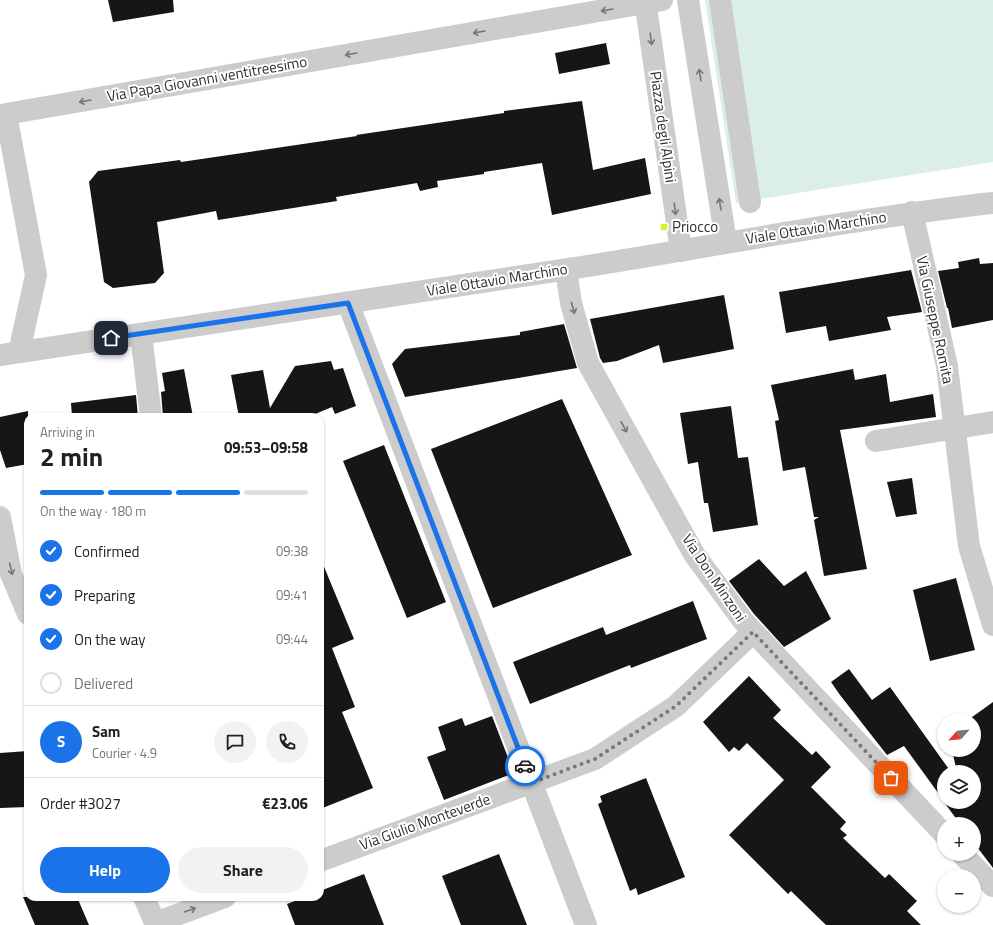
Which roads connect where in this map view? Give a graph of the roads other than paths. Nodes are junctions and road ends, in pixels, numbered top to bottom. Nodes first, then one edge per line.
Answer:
1 (688, 0) edge
2 (720, 0) edge
3 (651, 1) edge
4 (750, 202) dead end
5 (993, 203) edge
6 (912, 212) junction
7 (726, 242) junction
8 (681, 251) junction
9 (566, 270) junction
10 (348, 303) junction
11 (141, 334) junction
12 (10, 354) edge
13 (151, 413) edge
14 (993, 422) edge
15 (954, 428) junction
16 (876, 441) dead end
17 (0, 517) edge
18 (24, 605) edge
19 (993, 625) edge
20 (748, 627) junction
21 (531, 783) junction
22 (937, 827) edge
23 (324, 861) edge
24 (981, 877) edge
25 (993, 886) edge
26 (146, 901) edge
27 (215, 901) edge
28 (156, 924) edge
29 (586, 925) edge

7 -> 1 street
2 - 4 street
3 -> 8 street, Piazza degli Alpini
3 -> 12 street, Via Papa Giovanni ventitreesimo
5 - 6 street, Viale Ottavio Marchino
6 - 7 street, Viale Ottavio Marchino
6 - 15 street, Via Giuseppe Romita
7 - 8 street, Viale Ottavio Marchino
8 - 9 street, Viale Ottavio Marchino
9 - 10 street, Viale Ottavio Marchino
9 -> 20 street, Via Don Minzoni
10 - 11 street, Viale Ottavio Marchino
10 - 21 street
11 - 12 street, Viale Ottavio Marchino
11 - 13 street
14 - 15 street
15 - 16 street
15 - 19 street, Via Giuseppe Romita
17 -> 18 street
20 - 21 street, Via Giulio Monteverde
20 - 22 street, Via Don Minzoni
21 - 23 street, Via Giulio Monteverde
21 - 29 street
24 - 25 street
26 - 28 street
28 -> 27 street

